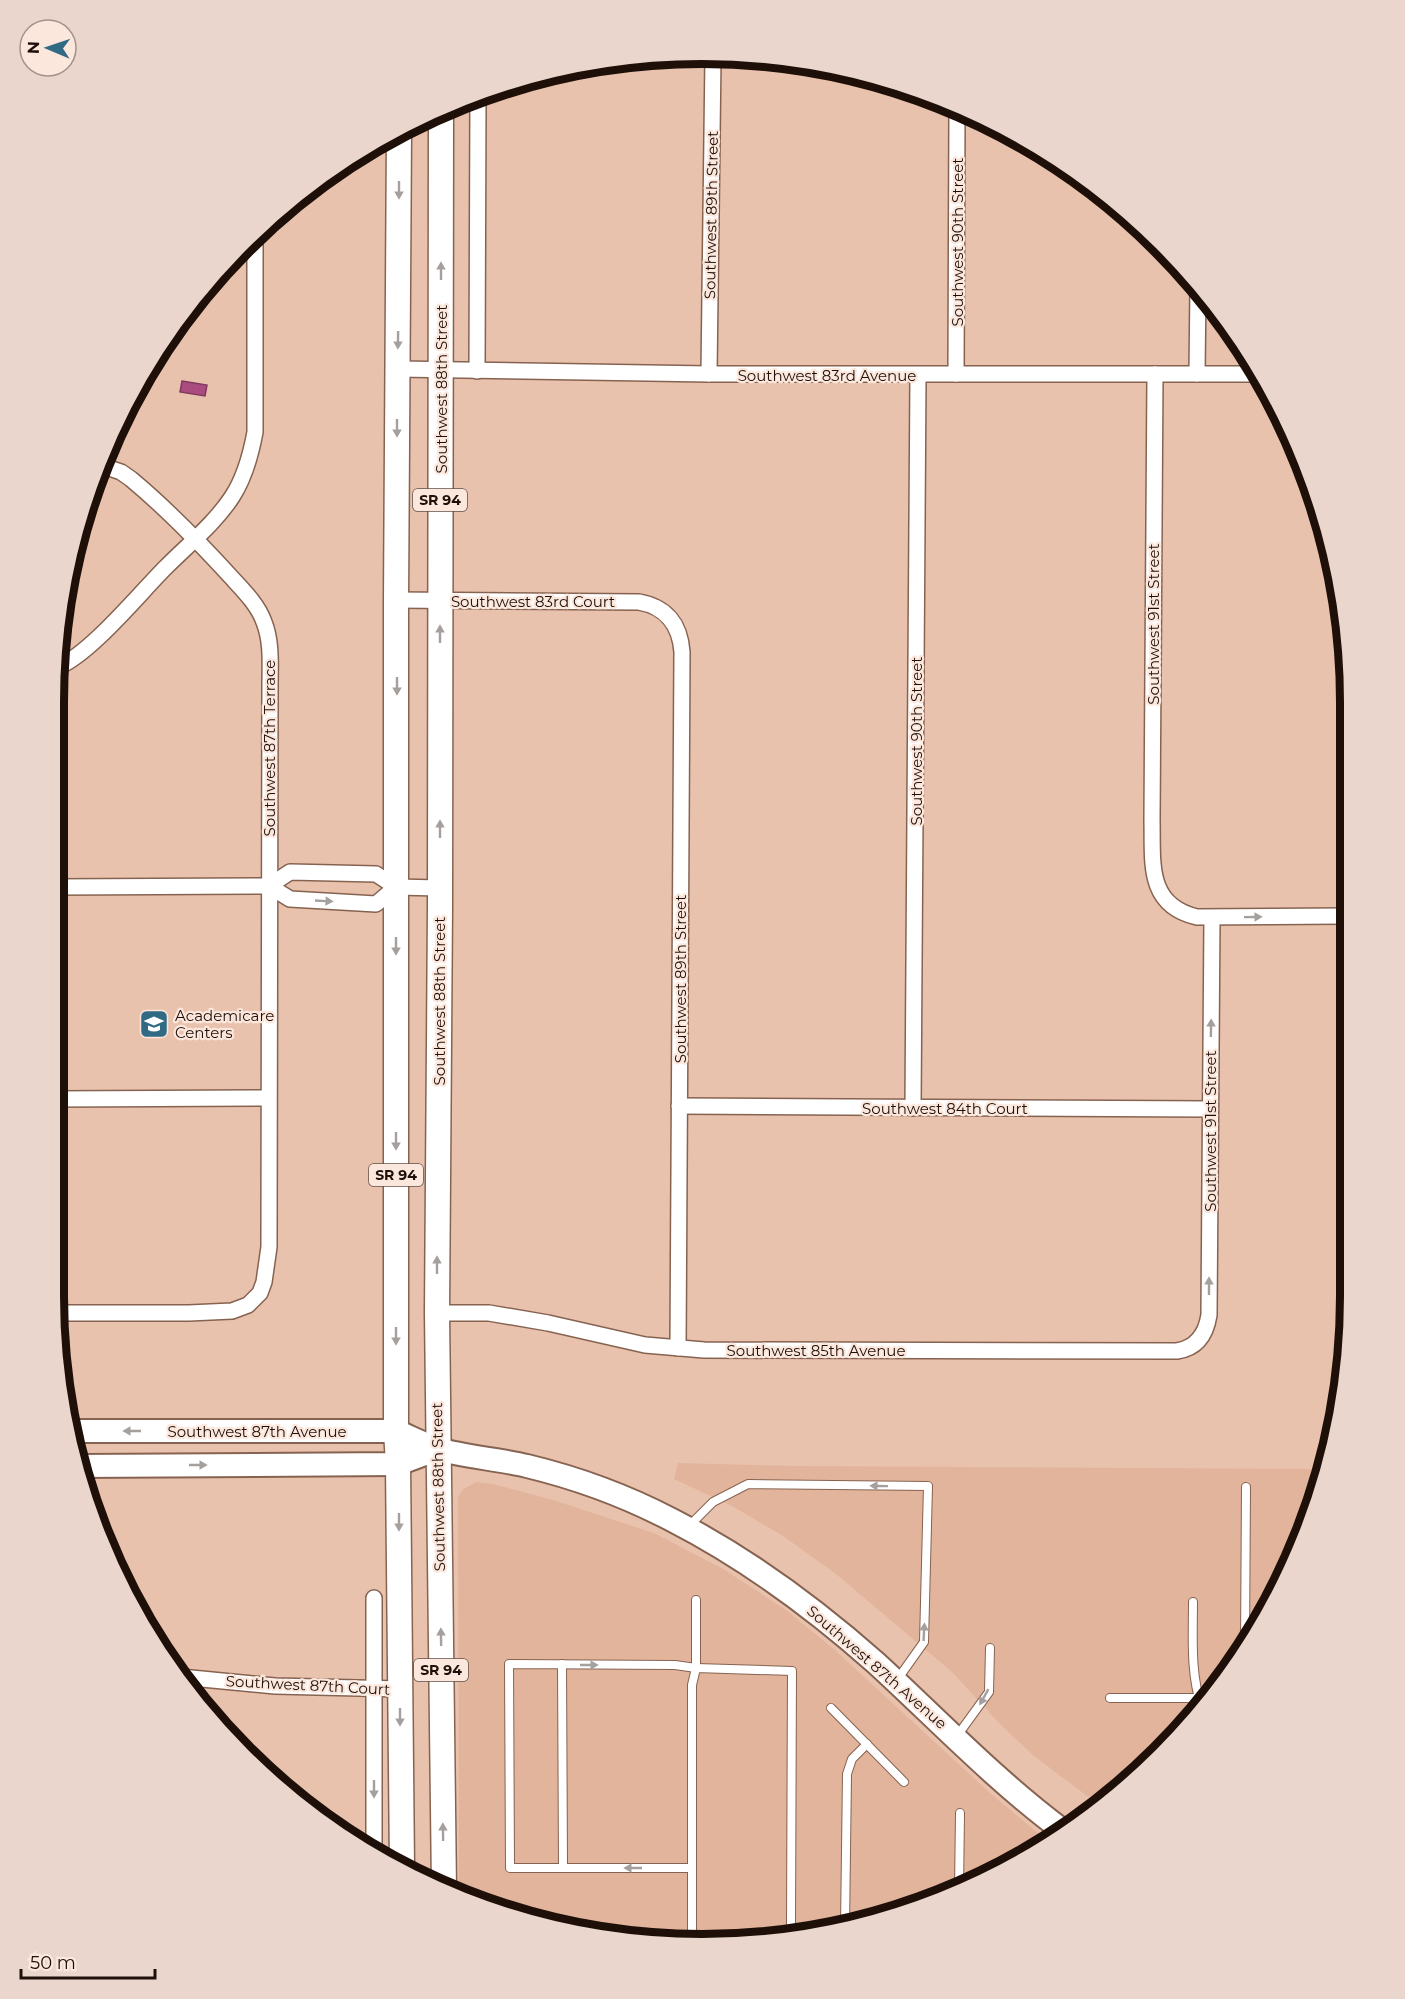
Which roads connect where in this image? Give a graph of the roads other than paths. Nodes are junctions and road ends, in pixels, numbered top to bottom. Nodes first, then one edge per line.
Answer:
1 (712, 64) edge
2 (478, 105) edge
3 (957, 117) edge
4 (441, 121) edge
5 (399, 142) edge
6 (255, 247) edge
7 (1198, 301) edge
8 (398, 369) junction
9 (441, 371) junction
10 (477, 371) junction
11 (709, 374) junction
12 (956, 374) junction
13 (1155, 374) junction
14 (1197, 374) junction
15 (1249, 374) edge
16 (918, 375) junction
17 (109, 468) edge
18 (195, 539) junction
19 (396, 600) junction
20 (440, 601) junction
21 (666, 613) joint
22 (66, 663) edge
23 (269, 886) junction
24 (64, 887) edge
25 (396, 887) junction
26 (440, 888) junction
27 (1340, 916) edge
28 (1212, 918) junction
29 (268, 1098) junction
30 (64, 1099) edge
31 (679, 1106) junction
32 (913, 1108) junction
33 (1210, 1109) junction
34 (65, 1313) edge
35 (436, 1313) junction
36 (1198, 1342) joint
37 (678, 1348) junction
38 (79, 1431) edge
39 (396, 1431) junction
40 (438, 1449) junction
41 (398, 1464) junction
42 (87, 1466) edge
43 (1246, 1487) dead end
44 (687, 1528) junction
45 (374, 1598) dead end
46 (696, 1600) dead end
47 (1192, 1602) dead end
48 (1245, 1632) edge
49 (990, 1648) dead end
50 (562, 1664) junction
51 (696, 1668) junction
52 (191, 1678) edge
53 (896, 1682) junction
54 (373, 1688) junction
55 (400, 1689) junction
56 (1199, 1697) edge
57 (1110, 1698) dead end
58 (1199, 1698) edge
59 (831, 1708) dead end
60 (956, 1738) junction
61 (867, 1744) junction
62 (904, 1782) dead end
63 (960, 1813) dead end
64 (1058, 1827) edge
65 (374, 1843) edge
66 (402, 1859) edge
67 (563, 1868) junction
68 (692, 1868) junction
69 (444, 1880) edge
70 (959, 1881) edge
71 (845, 1918) edge
72 (791, 1928) edge
73 (692, 1934) edge

1 - 11 street, Southwest 89th Street
2 - 10 street
3 - 12 street, Southwest 90th Street
9 -> 4 main road, Southwest 88th Street / SR 94
5 -> 8 main road, SR 94
6 - 18 street
7 - 14 street
8 - 9 street, Southwest 83rd Avenue
8 -> 19 main road, SR 94
9 - 10 street, Southwest 83rd Avenue
9 - 20 main road, Southwest 88th Street / SR 94
10 - 11 street, Southwest 83rd Avenue
11 - 16 street, Southwest 83rd Avenue
12 - 13 street, Southwest 83rd Avenue
12 - 16 street, Southwest 83rd Avenue
13 - 14 street, Southwest 83rd Avenue
13 - 28 street, Southwest 91st Street
14 - 15 street, Southwest 83rd Avenue
16 - 32 street, Southwest 90th Street
17 - 18 street, Southwest 87th Terrace
18 - 22 street
18 - 23 street, Southwest 87th Terrace
19 - 20 street, Southwest 83rd Court
19 -> 25 main road, SR 94
20 - 21 street, Southwest 83rd Court
26 -> 20 main road, Southwest 88th Street / SR 94
21 - 31 street, Southwest 89th Street
23 - 24 street
23 - 25 street
23 -> 25 street
23 - 29 street, Southwest 87th Terrace
25 - 26 street
25 -> 39 main road, SR 94
35 -> 26 main road, Southwest 88th Street / SR 94
28 -> 27 street
33 -> 28 street, Southwest 91st Street
29 - 30 street
29 - 34 street, Southwest 87th Terrace
31 - 32 street, Southwest 84th Court
31 - 37 street, Southwest 89th Street
32 - 33 street, Southwest 84th Court
36 -> 33 street, Southwest 91st Street
35 - 37 street, Southwest 85th Avenue
35 - 40 main road, Southwest 88th Street / SR 94
36 - 37 street, Southwest 85th Avenue
39 -> 38 main road, Southwest 87th Avenue
39 - 40 main road, Southwest 87th Avenue
39 - 41 main road, SR 94
40 - 41 main road
40 - 44 main road, Southwest 87th Avenue
69 -> 40 main road, Southwest 88th Street / SR 94
42 -> 41 main road
41 -> 55 main road, SR 94
43 - 48 lane
44 - 53 main road, Southwest 87th Avenue
53 -> 44 lane
45 - 54 street
46 - 51 lane
47 - 56 lane
49 -> 60 lane
50 -> 51 lane
50 - 67 lane
50 - 67 lane
51 - 68 lane
51 - 72 lane
52 - 54 street, Southwest 87th Court
53 - 60 main road, Southwest 87th Avenue
54 - 55 street, Southwest 87th Court
54 -> 65 street
55 -> 66 main road, SR 94
57 - 58 lane
59 - 61 lane
60 - 64 main road, Southwest 87th Avenue
61 - 62 lane
61 - 71 lane
63 - 70 lane
68 -> 67 lane
68 - 73 lane

